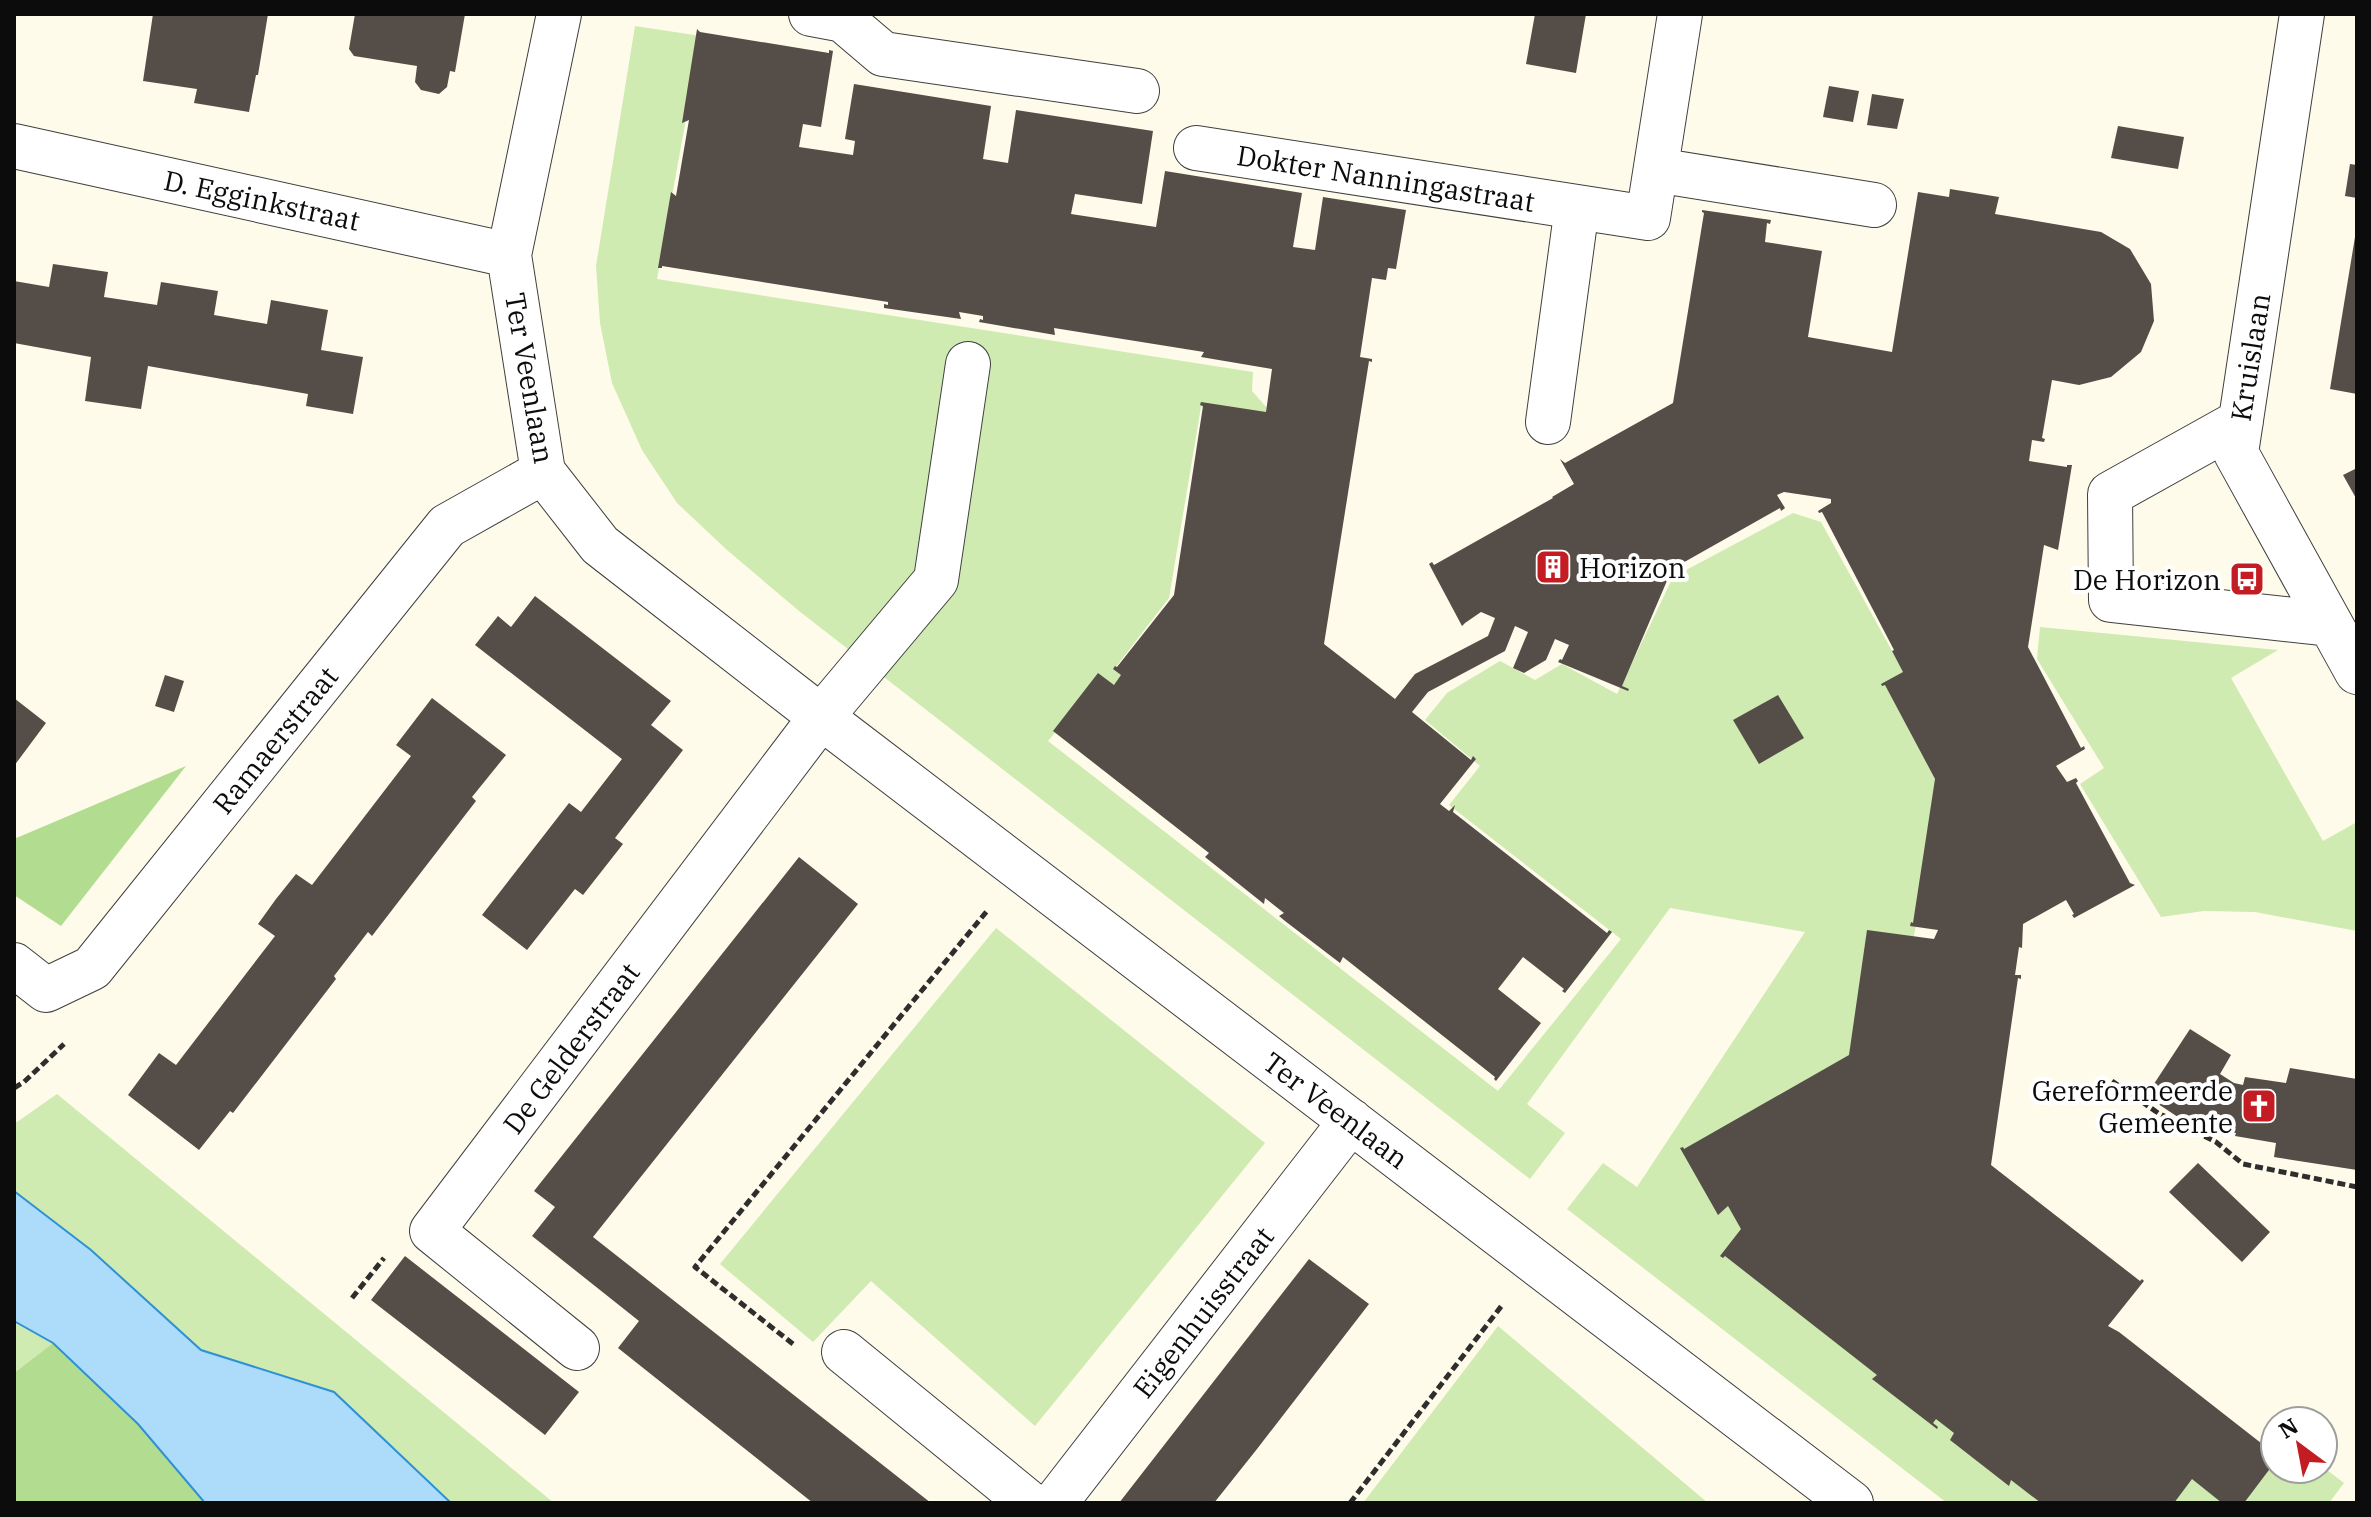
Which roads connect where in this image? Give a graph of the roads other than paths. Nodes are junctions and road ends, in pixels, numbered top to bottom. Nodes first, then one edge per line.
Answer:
1 (559, 14) edge
2 (811, 14) edge
3 (1680, 14) edge
4 (2302, 14) edge
5 (1137, 91) dead end
6 (14, 146) edge
7 (1196, 148) dead end
8 (1656, 170) junction
9 (1874, 205) dead end
10 (1577, 207) junction
11 (509, 255) junction
12 (968, 364) dead end
13 (2241, 421) junction
14 (1548, 422) dead end
15 (543, 472) junction
16 (2330, 624) junction
17 (2357, 672) edge
18 (821, 717) junction
19 (14, 965) edge
20 (1351, 1121) junction
21 (577, 1348) dead end
22 (844, 1352) road end
23 (1846, 1502) edge
24 (1029, 1503) edge
25 (1055, 1503) edge

1 - 11 street, Ter Veenlaan
2 - 5 street
3 - 8 street, Dokter Nanningastraat
4 - 13 street, Kruislaan
6 - 11 street, D. Egginkstraat
7 - 10 street, Dokter Nanningastraat
8 - 9 street
8 - 10 street, Dokter Nanningastraat
10 - 14 street
11 - 15 street, Ter Veenlaan
12 - 18 street
13 - 16 street, Kruislaan
13 - 16 street
15 - 18 street, Ter Veenlaan
15 - 19 street, Ramaerstraat
16 - 17 street, Kruislaan
18 - 20 street, Ter Veenlaan
18 - 21 street, De Gelderstraat
20 - 23 street, Ter Veenlaan
20 - 25 street, Eigenhuisstraat
22 - 24 street

